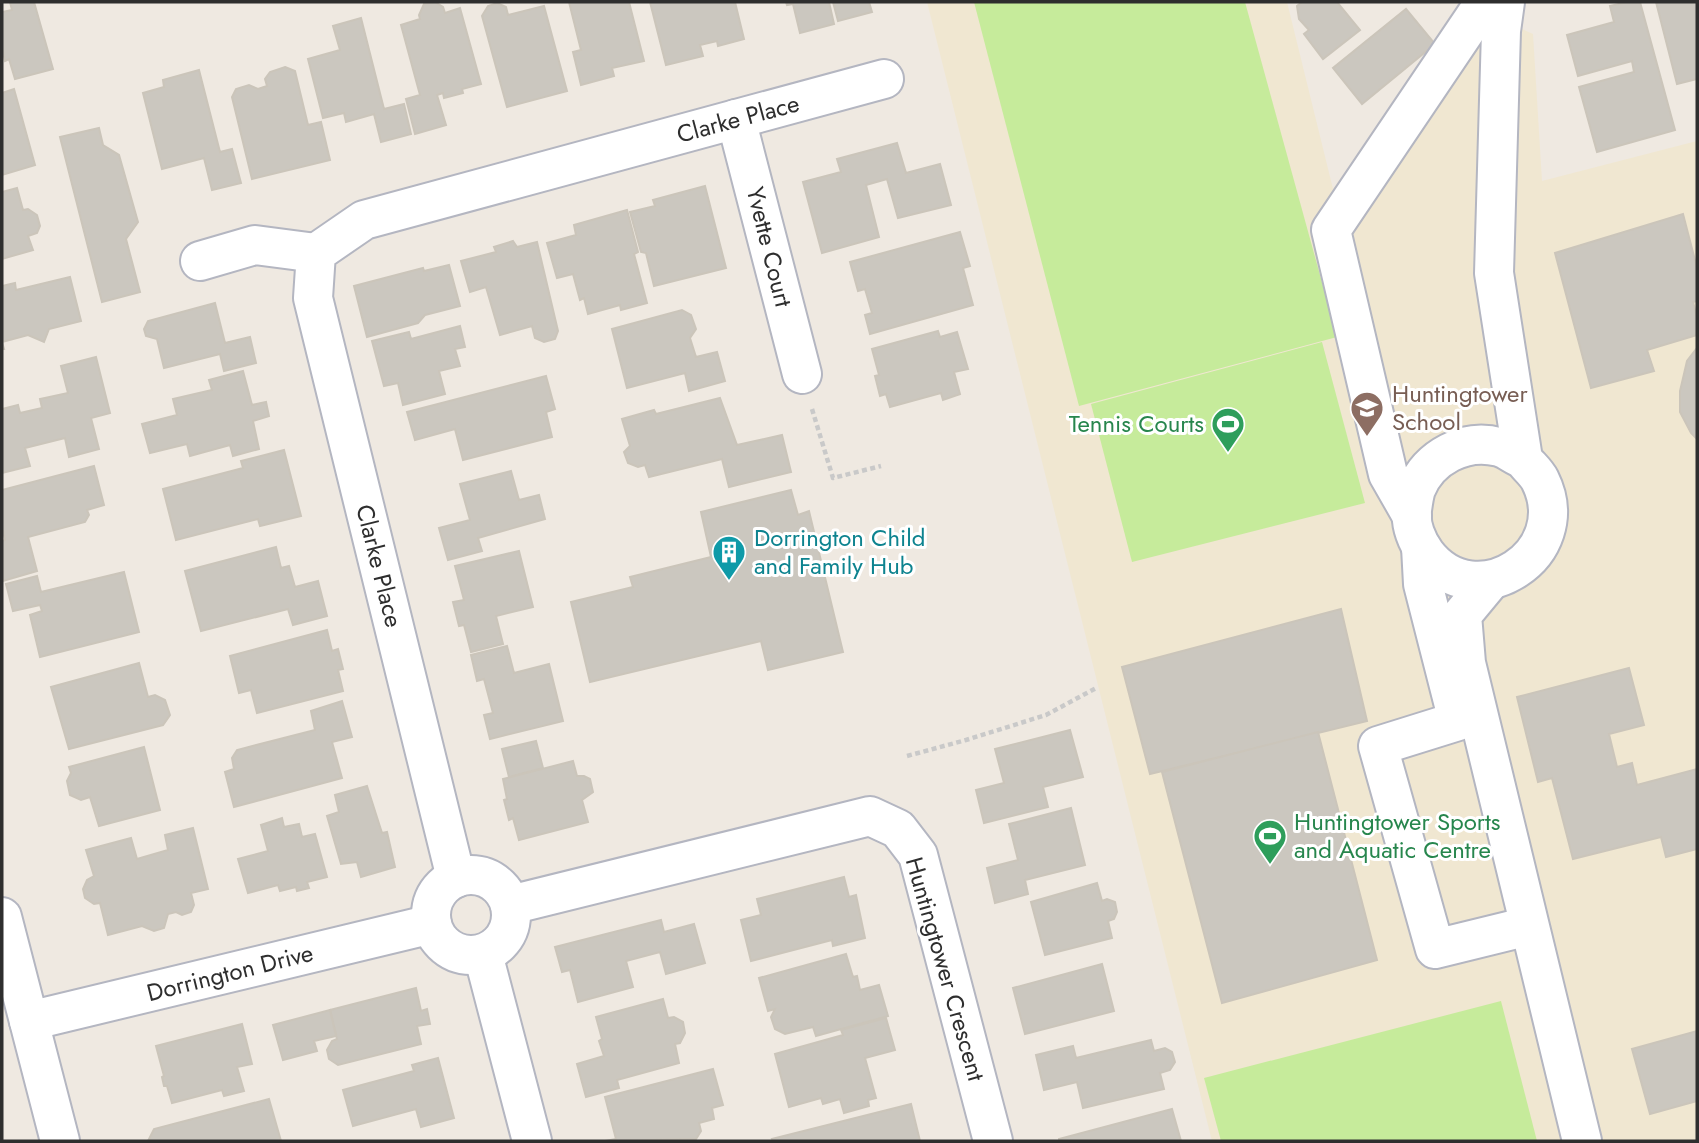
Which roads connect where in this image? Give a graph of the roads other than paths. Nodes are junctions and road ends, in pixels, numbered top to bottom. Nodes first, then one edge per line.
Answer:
1 (1488, 2) edge
2 (1506, 2) edge
3 (884, 79) dead end
4 (736, 119) junction
5 (316, 253) junction
6 (200, 261) dead end
7 (802, 374) road end
8 (1523, 460) junction
9 (1416, 532) junction
10 (1491, 580) junction
11 (456, 878) junction
12 (510, 905) junction
13 (2, 917) edge
14 (432, 924) junction
15 (1529, 926) junction
16 (483, 954) junction
17 (29, 1021) junction
18 (60, 1141) edge
19 (532, 1141) edge
20 (993, 1141) edge
21 (1582, 1141) edge

1 - 9 street
2 - 8 street
3 - 4 street, Clarke Place
4 - 5 street, Clarke Place
4 - 7 street, Yvette Court
5 - 6 street
5 - 11 street, Clarke Place
8 - 9 street
8 - 10 street
9 - 10 street
9 - 15 street
10 - 15 street
11 - 12 street
11 - 14 street
12 - 16 street
12 - 20 street, Huntingtower Crescent
13 - 17 street
14 - 16 street
14 - 17 street, Dorrington Drive
15 - 21 street
16 - 19 street
17 - 18 street

